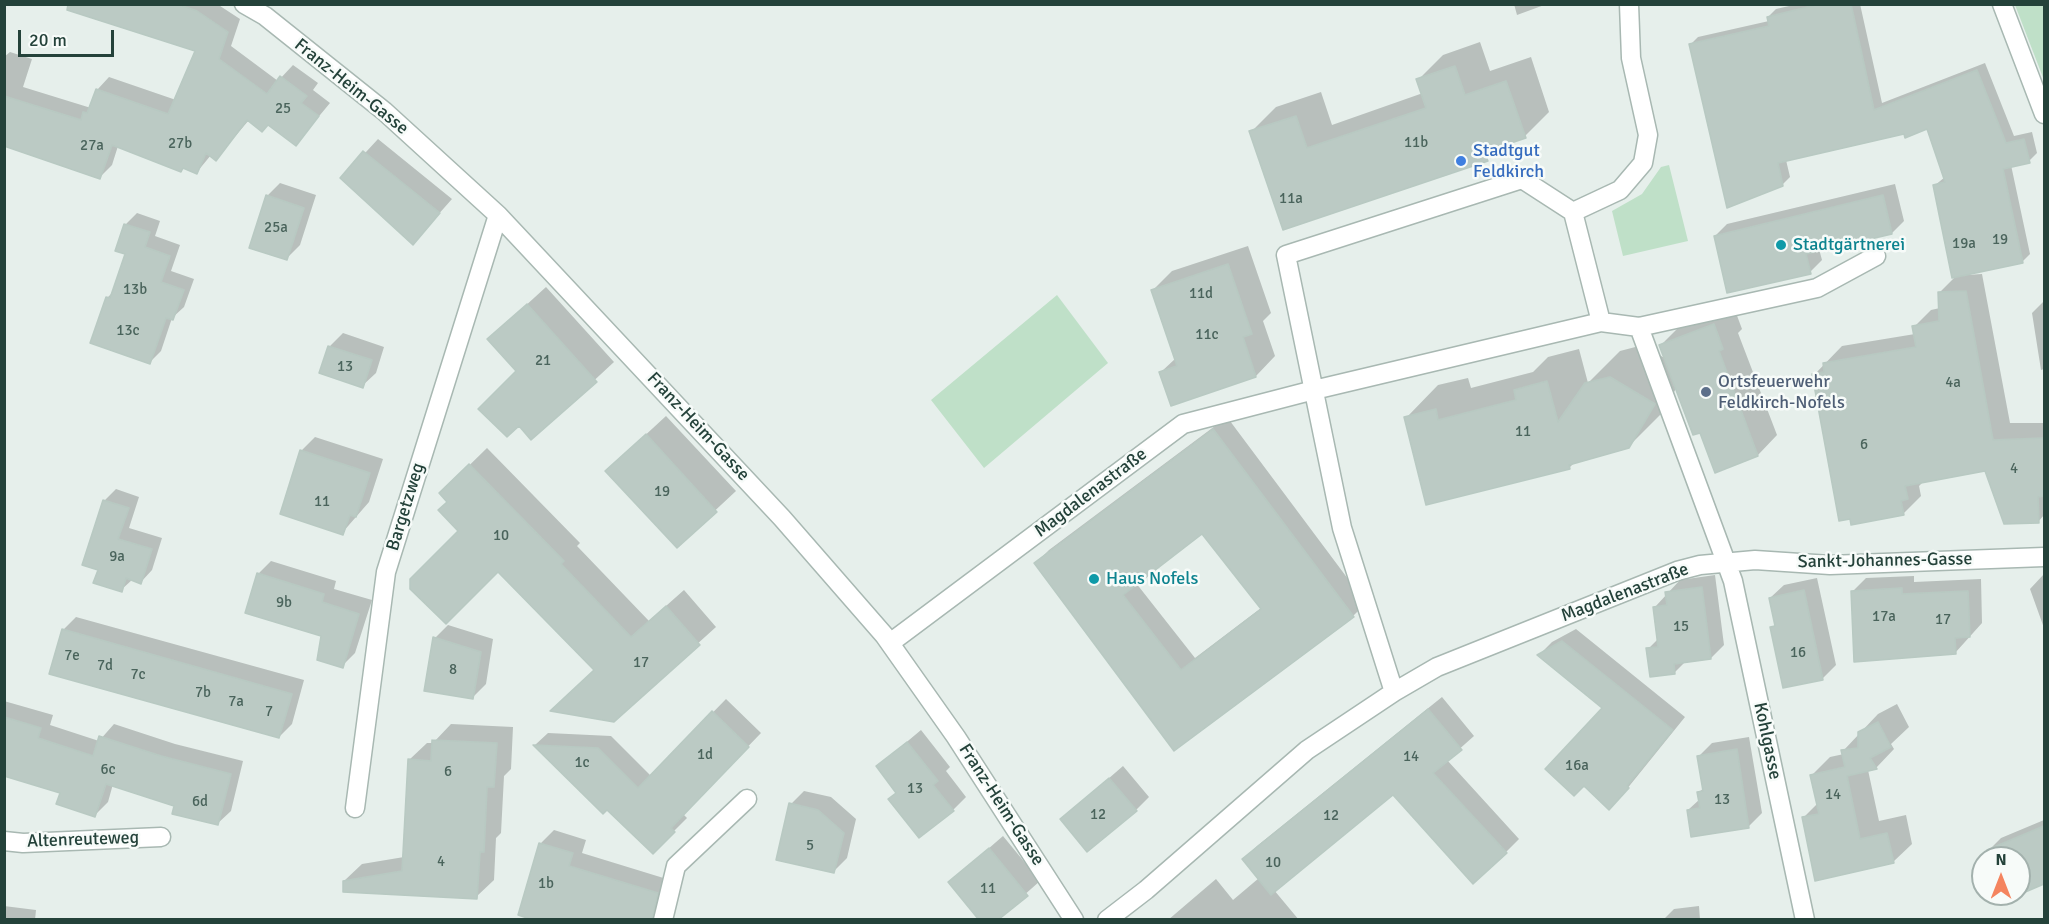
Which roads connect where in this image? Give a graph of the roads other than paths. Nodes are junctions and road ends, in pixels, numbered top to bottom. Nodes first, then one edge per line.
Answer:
1 (244, 4) edge
2 (1629, 4) edge
3 (2002, 4) edge
4 (2044, 114) edge
5 (1573, 212) junction
6 (498, 215) junction
7 (1876, 256) dead end
8 (1601, 322) junction
9 (1639, 327) junction
10 (1314, 390) junction
11 (2044, 556) edge
12 (1726, 563) junction
13 (890, 643) junction
14 (1394, 692) junction
15 (747, 799) dead end
16 (355, 808) dead end
17 (161, 837) dead end
18 (4, 841) edge
19 (663, 920) edge
20 (1074, 920) edge
21 (1107, 920) edge
22 (1805, 920) edge

1 - 6 street, Franz-Heim-Gasse
2 - 5 street
3 - 4 street
5 - 8 street
5 - 10 street
6 - 13 street, Franz-Heim-Gasse
6 - 16 street, Bargetzweg
7 - 9 street, Magdalenastraße
8 - 9 street, Magdalenastraße
8 - 10 street, Magdalenastraße
9 - 12 street
10 - 13 street, Magdalenastraße
10 - 14 street
11 - 12 street, Sankt-Johannes-Gasse
12 - 14 street, Magdalenastraße
12 - 22 street, Kohlgasse
13 - 20 street, Franz-Heim-Gasse
14 - 21 street, Magdalenastraße
15 - 19 street
17 - 18 street, Altenreuteweg

